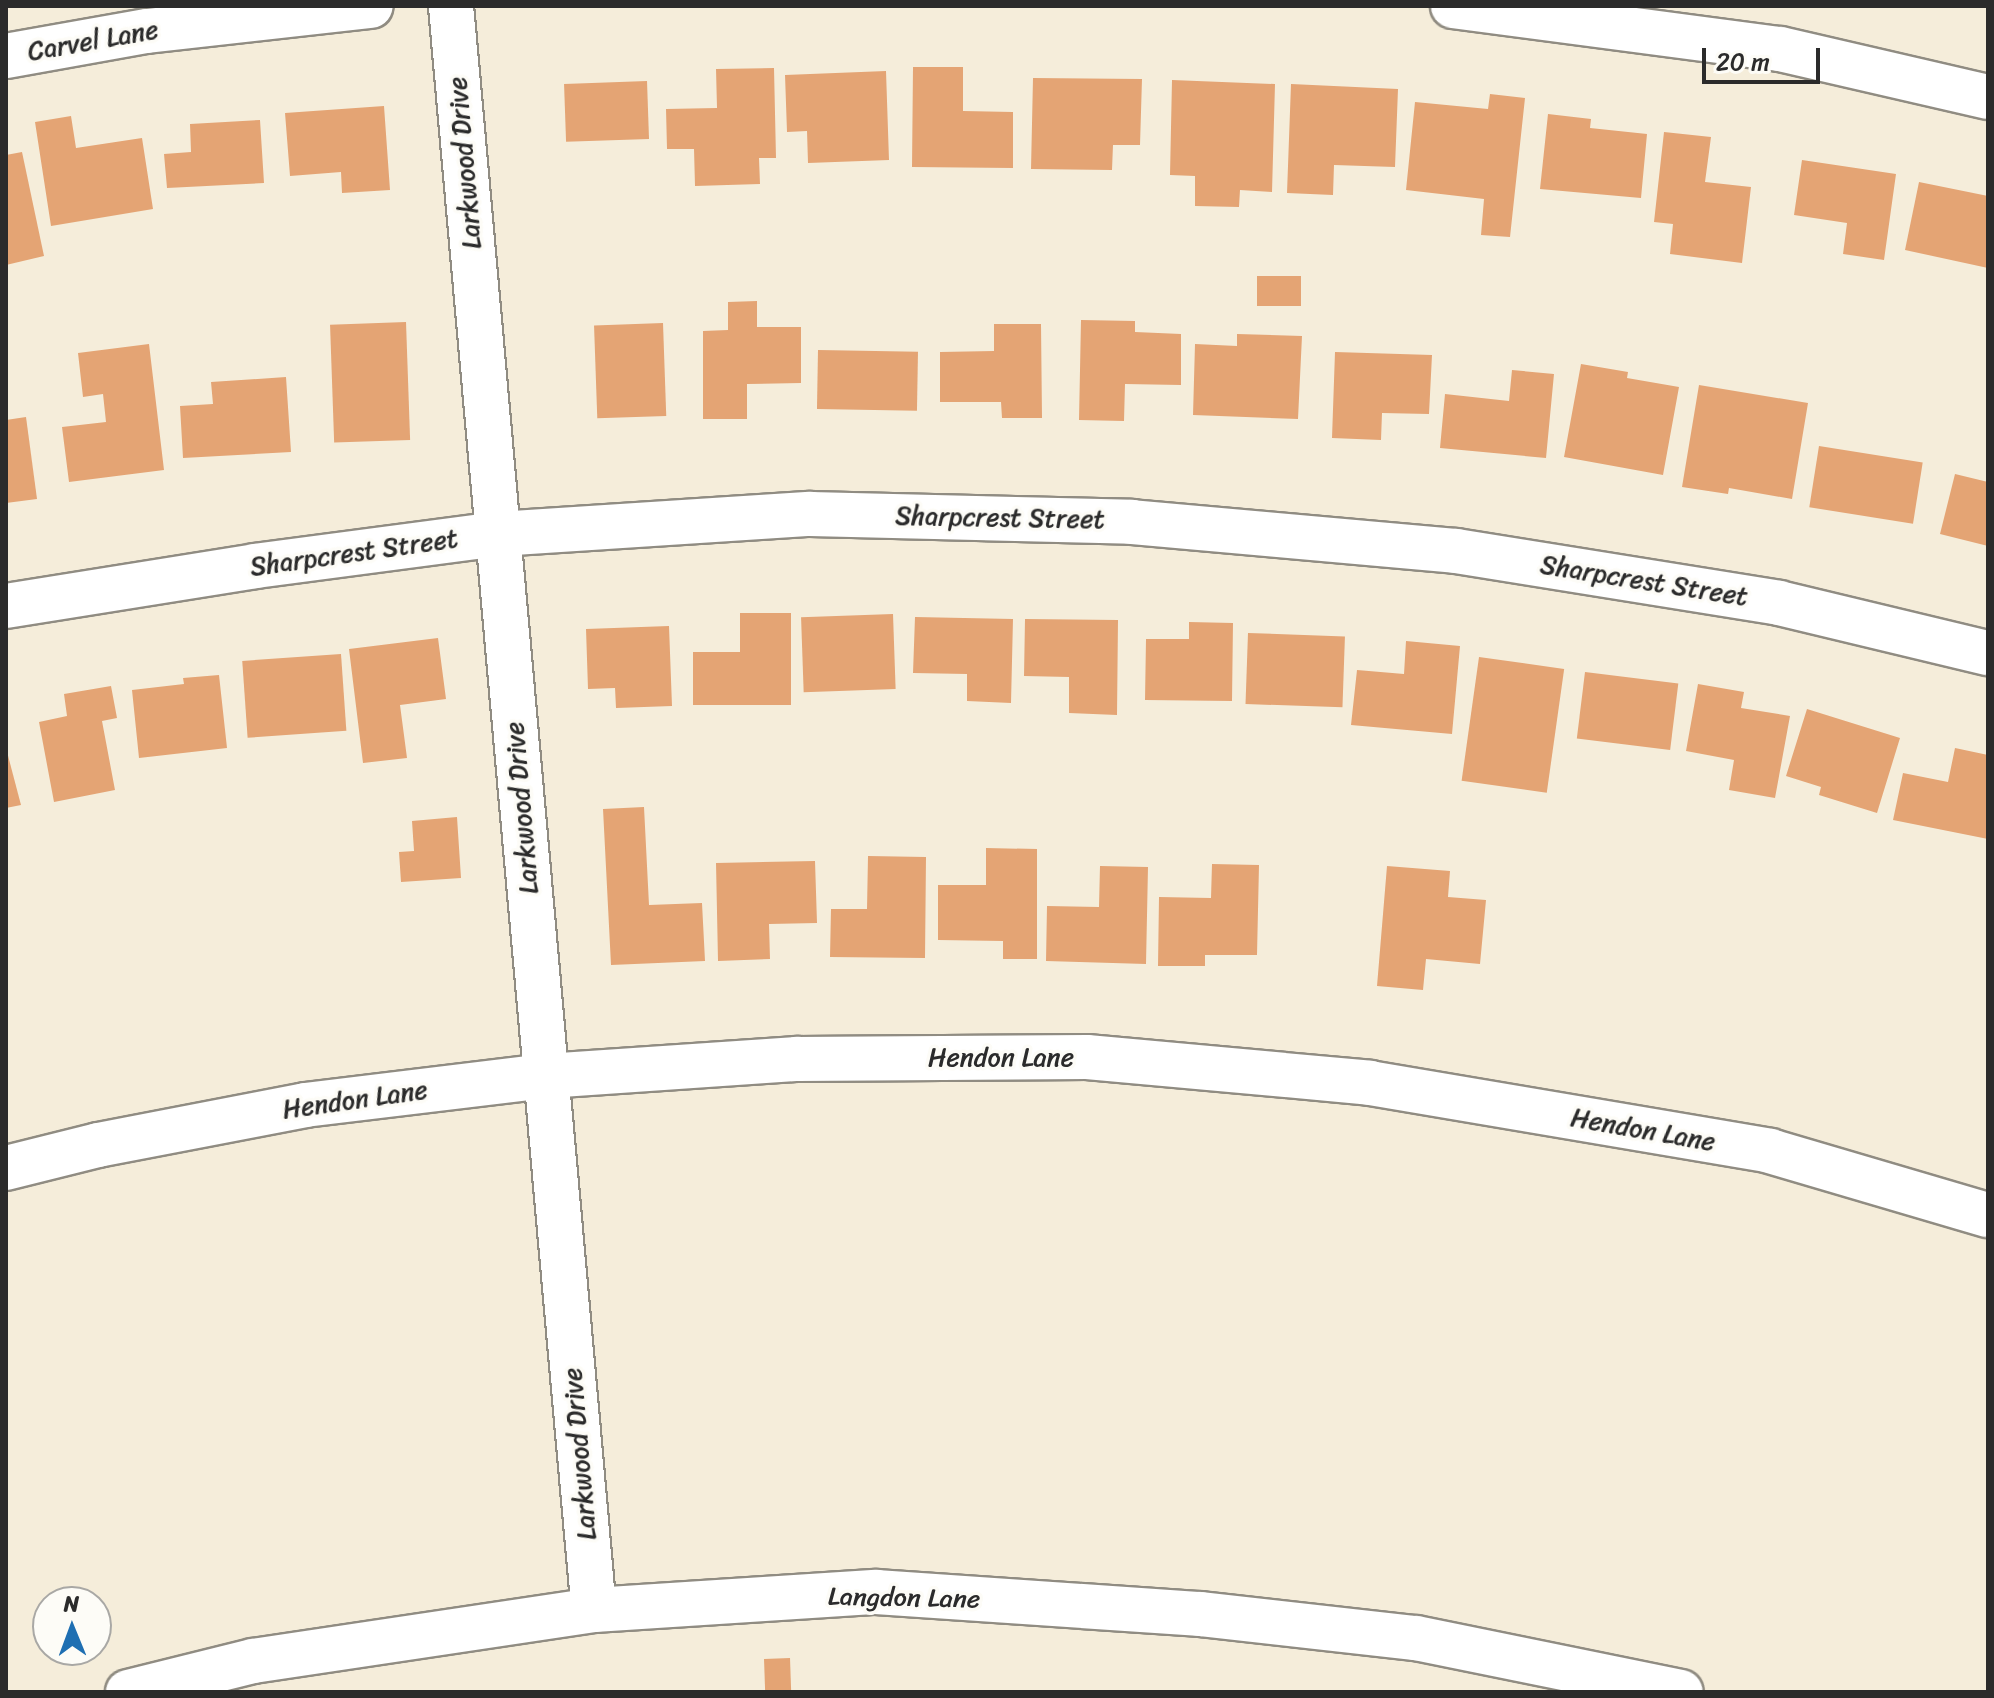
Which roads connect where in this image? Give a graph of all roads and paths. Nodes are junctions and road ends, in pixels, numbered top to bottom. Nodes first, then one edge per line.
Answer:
1 (371, 6) edge
2 (451, 6) edge
3 (1453, 6) edge
4 (6, 56) edge
5 (1988, 97) edge
6 (498, 534) junction
7 (6, 606) edge
8 (1988, 653) edge
9 (546, 1076) junction
10 (6, 1168) edge
11 (1988, 1215) edge
12 (594, 1610) junction
13 (128, 1692) edge
14 (1681, 1692) edge

1 - 4 street, Carvel Lane
2 - 6 street, Larkwood Drive
3 - 5 street
6 - 7 street, Sharpcrest Street
6 - 8 street, Sharpcrest Street
6 - 9 street, Larkwood Drive
9 - 10 street, Hendon Lane
9 - 11 street, Hendon Lane
9 - 12 street, Larkwood Drive
12 - 13 street, Langdon Lane
12 - 14 street, Langdon Lane

